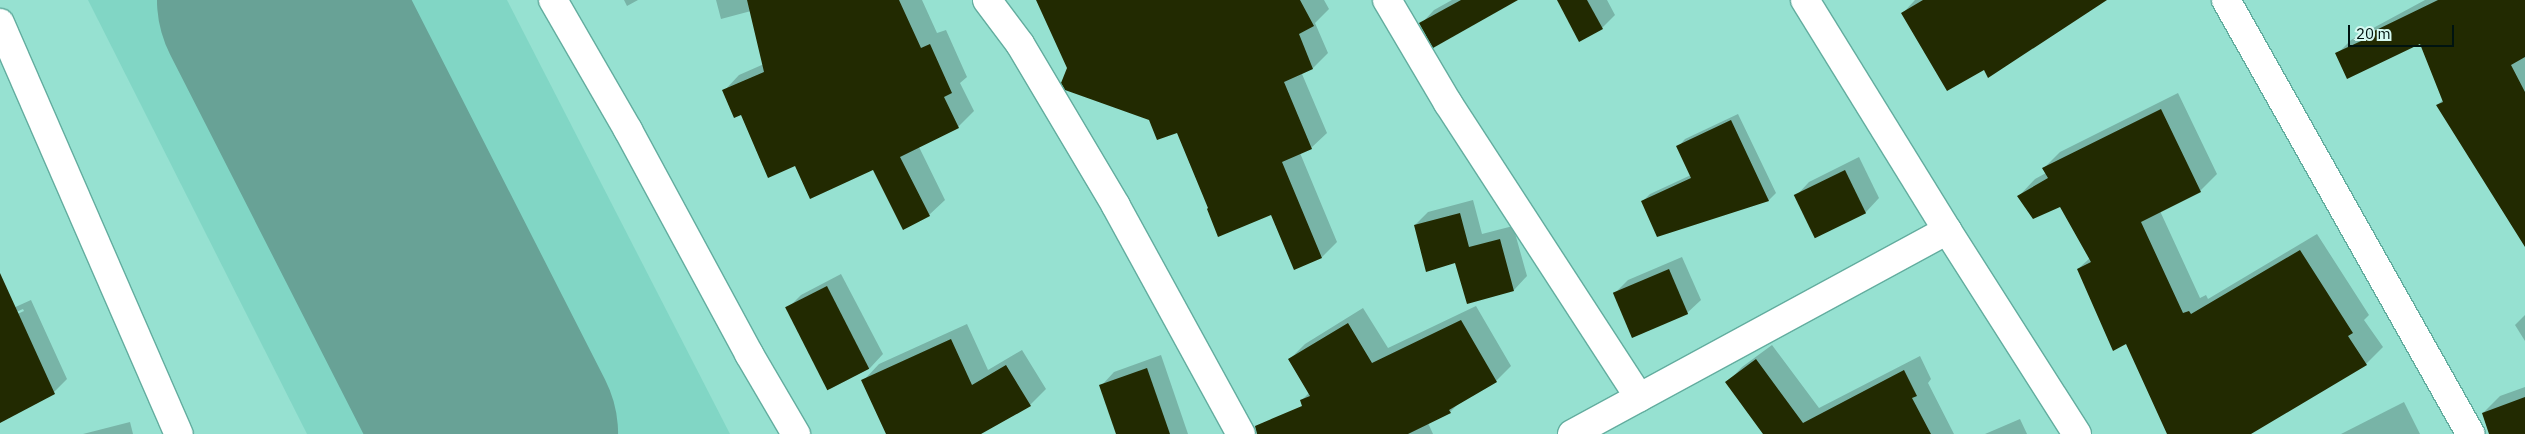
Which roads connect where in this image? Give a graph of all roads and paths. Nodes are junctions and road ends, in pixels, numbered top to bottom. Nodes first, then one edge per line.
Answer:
1 (553, 0) edge
2 (987, 0) edge
3 (1387, 0) edge
4 (1805, 0) edge
5 (2226, 0) edge
6 (0, 23) edge
7 (1947, 230) junction
8 (1639, 396) junction
9 (1227, 422) edge
10 (179, 434) edge
11 (796, 434) edge
12 (1241, 434) edge
13 (1572, 434) edge
14 (2077, 434) edge
15 (2471, 434) edge

1 - 11 street
2 - 9 street
3 - 8 street
4 - 7 street
5 - 15 street
6 - 10 street
7 - 8 street
7 - 14 street
8 - 13 street
9 - 12 street

